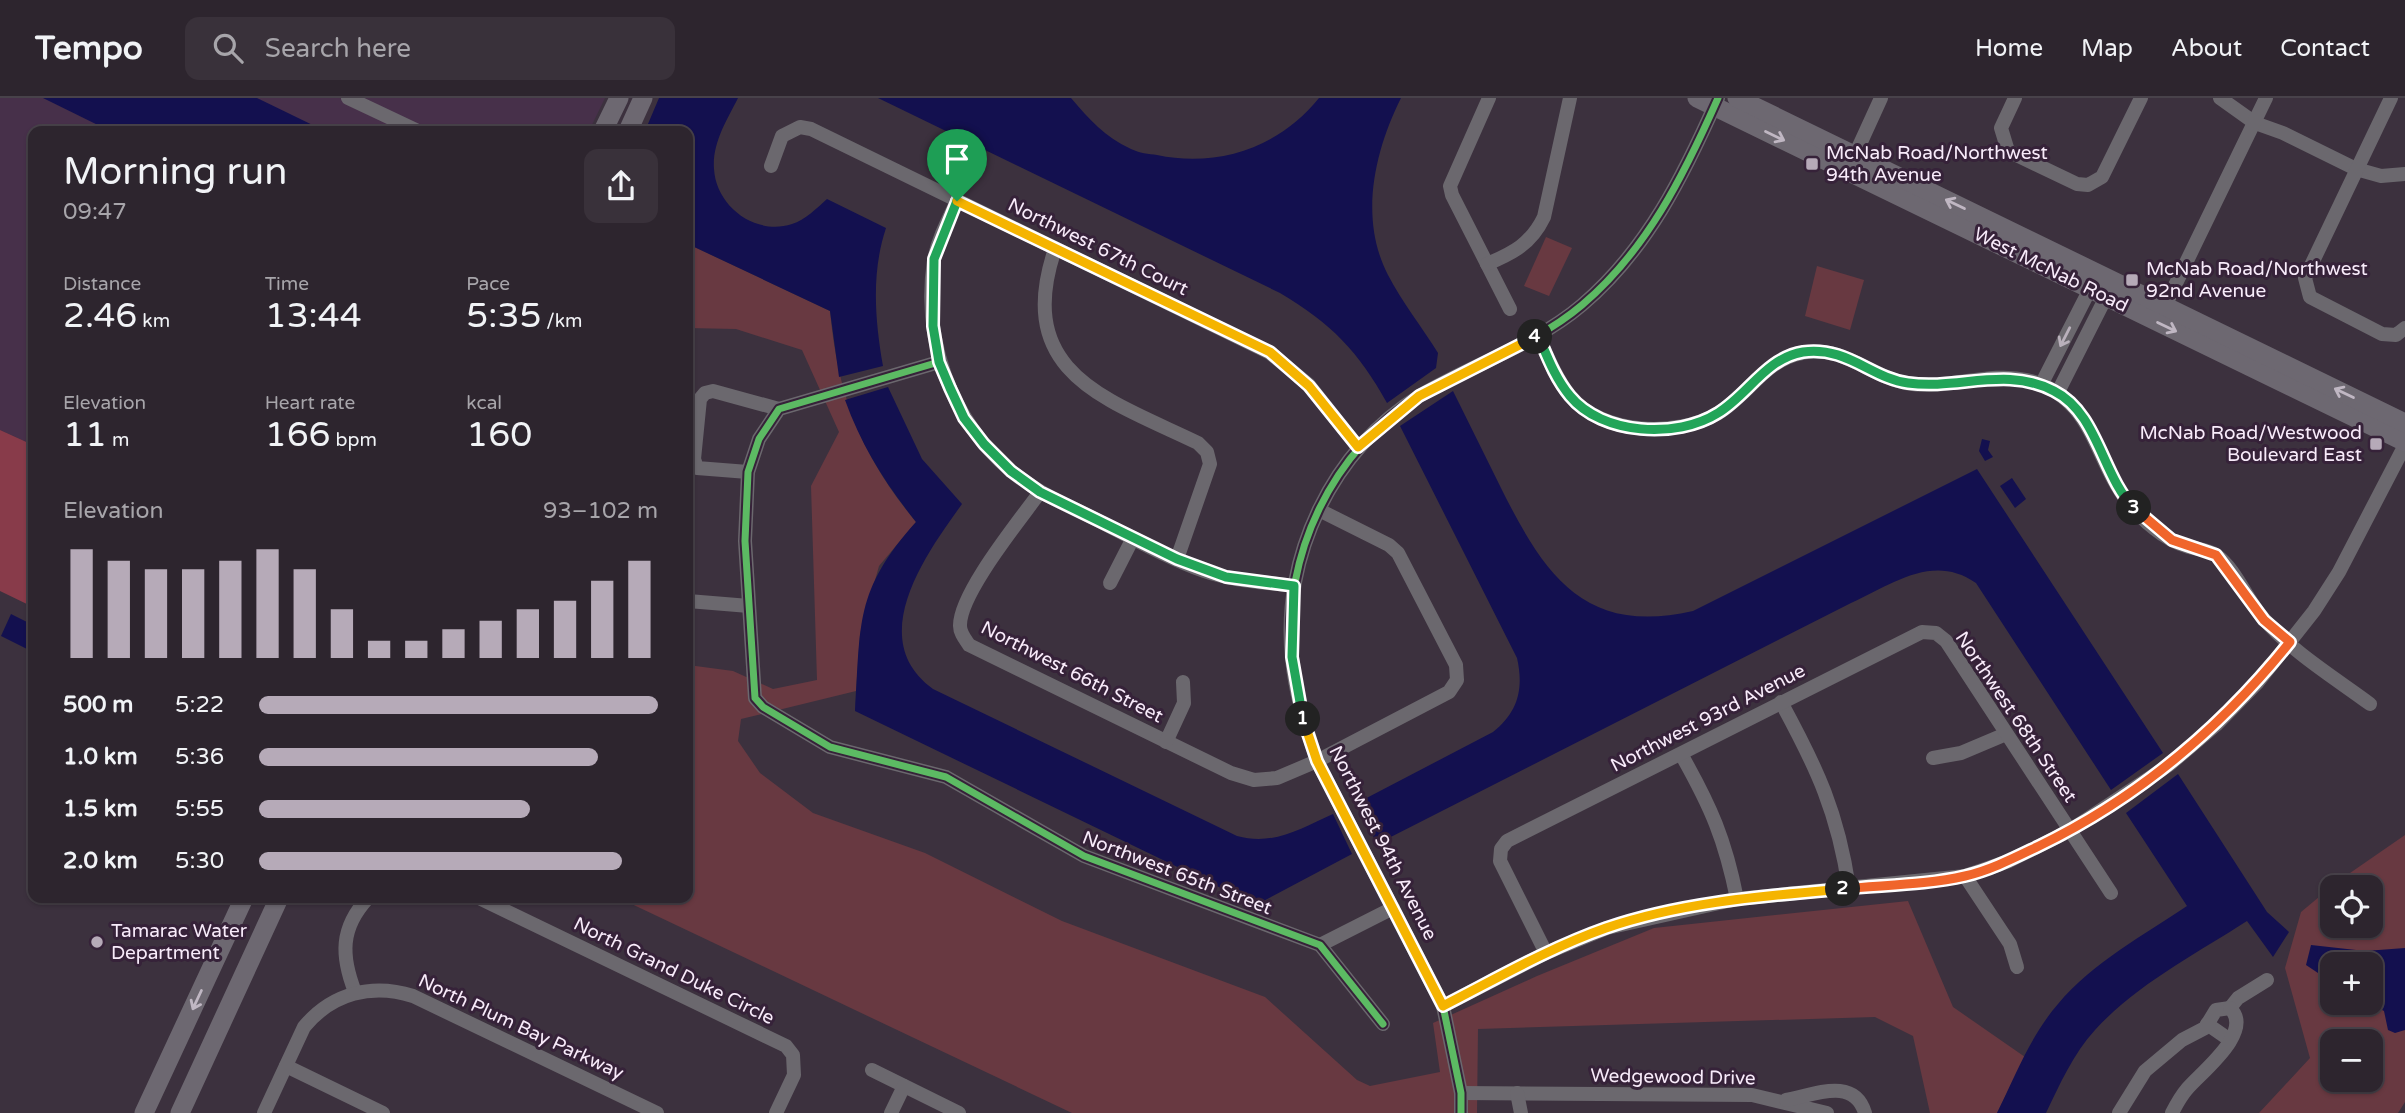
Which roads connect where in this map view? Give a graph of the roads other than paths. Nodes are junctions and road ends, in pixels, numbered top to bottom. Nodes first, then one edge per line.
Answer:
1 (348, 98) edge
2 (619, 98) edge
3 (643, 98) edge
4 (1489, 98) edge
5 (1570, 98) edge
6 (1737, 98) edge
7 (1881, 98) edge
8 (2015, 98) edge
9 (2141, 98) edge
10 (2220, 98) edge
11 (2266, 98) edge
12 (2391, 98) edge
13 (1710, 101) edge
14 (2255, 122) junction
15 (407, 126) edge
16 (605, 126) edge
17 (630, 126) edge
18 (1854, 155) junction
19 (771, 166) dead end
20 (2356, 169) junction
21 (2405, 174) edge
22 (957, 201) junction
23 (1055, 249) junction
24 (1487, 264) junction
25 (2100, 287) junction
26 (2165, 306) junction
27 (1510, 309) dead end
28 (2401, 332) edge
29 (1538, 335) junction
30 (939, 362) junction
31 (2041, 385) junction
32 (2058, 392) junction
33 (779, 410) junction
34 (2405, 423) edge
35 (2405, 444) edge
36 (1358, 447) junction
37 (748, 472) junction
38 (1040, 492) junction
39 (1319, 510) junction
40 (1133, 538) junction
41 (1177, 559) junction
42 (1110, 583) dead end
43 (1294, 586) junction
44 (693, 601) edge
45 (748, 606) junction
46 (1936, 633) joint
47 (2290, 642) junction
48 (1183, 682) dead end
49 (1781, 702) junction
50 (2370, 704) dead end
51 (2006, 734) junction
52 (1166, 742) junction
53 (1681, 754) junction
54 (1933, 758) dead end
55 (1317, 761) junction
56 (2069, 831) junction
57 (1965, 876) junction
58 (1849, 888) junction
59 (2111, 893) dead end
60 (1737, 899) junction
61 (242, 903) edge
62 (277, 903) edge
63 (363, 903) edge
64 (489, 903) edge
65 (1393, 908) junction
66 (1320, 945) junction
67 (1546, 953) junction
68 (2017, 967) dead end
69 (2267, 979) dead end
70 (355, 992) junction
71 (1443, 1006) junction
72 (2230, 1008) junction
73 (1383, 1024) dead end
74 (2207, 1024) junction
75 (2230, 1040) junction
76 (286, 1066) junction
77 (872, 1070) dead end
78 (904, 1086) junction
79 (1461, 1093) junction
80 (1517, 1093) junction
81 (1782, 1101) junction
82 (144, 1113) edge
83 (180, 1113) edge
84 (264, 1113) edge
85 (383, 1113) edge
86 (657, 1113) edge
87 (776, 1113) edge
88 (891, 1113) edge
89 (959, 1113) edge
90 (1461, 1113) edge
91 (1521, 1113) edge
92 (1827, 1113) edge
93 (1865, 1113) edge
94 (2119, 1113) edge
95 (2172, 1113) edge

1 - 15 street
2 - 16 main road
3 - 17 main road
4 - 24 street
5 - 24 street
6 - 18 main road, West McNab Road
7 - 18 street
8 - 9 street
10 - 14 street
11 - 14 street
12 - 20 street
13 -> 25 main road, West McNab Road
13 - 29 street, Northwest 94th Avenue
14 - 20 street
14 - 26 street
25 -> 18 main road, West McNab Road
19 - 22 street, Northwest 67th Court
20 - 21 street
20 - 28 street
22 - 23 street, Northwest 67th Court
22 - 30 street
23 - 36 street, Northwest 67th Court
23 - 41 street
24 - 27 street
25 - 26 main road, West McNab Road
25 -> 31 street
25 - 32 street
25 -> 35 main road, West McNab Road
34 -> 26 main road, West McNab Road
29 - 31 street
29 - 36 street, Northwest 94th Avenue
30 - 33 street
30 - 38 street
31 - 32 street
32 - 47 street
33 - 37 street
33 - 37 street
35 - 47 street
36 - 39 street, Northwest 94th Avenue
37 - 45 street
38 - 40 street
38 - 52 street, Northwest 66th Street
39 - 43 street, Northwest 94th Avenue
39 - 55 street, Northwest 66th Street
40 - 41 street
40 - 42 street
41 - 43 street
43 - 55 street, Northwest 94th Avenue
44 - 45 street
45 - 66 street, Northwest 65th Street
46 - 49 street, Northwest 93rd Avenue
46 - 51 street, Northwest 68th Street
47 - 50 street
47 - 56 street
48 - 52 street, Northwest 66th Street
49 - 53 street, Northwest 93rd Avenue
49 - 58 street
51 - 54 street
51 - 56 street, Northwest 68th Street
52 - 55 street, Northwest 66th Street
53 - 60 street
53 - 67 street, Northwest 93rd Avenue
55 - 65 street, Northwest 94th Avenue
56 - 57 street
56 - 59 street, Northwest 68th Street
57 - 58 street
57 - 68 street
58 - 60 street
60 - 67 street
61 -> 82 main road
62 - 83 main road
63 - 70 street
64 - 87 street, North Grand Duke Circle
65 - 66 street
65 - 71 street, Northwest 94th Avenue
66 - 73 street
67 - 71 street
69 - 72 street
70 - 76 street, North Plum Bay Parkway
70 - 86 street, North Plum Bay Parkway
71 - 79 street, Northwest 94th Avenue
72 - 74 street
72 - 75 street
74 - 75 street
74 - 94 street
75 - 95 street
76 - 84 street, North Plum Bay Parkway
76 - 85 street
77 - 78 street
78 - 88 street
78 - 89 street
79 - 80 street, Wedgewood Drive
79 - 90 street, Northwest 94th Avenue
80 - 81 street, Wedgewood Drive
80 - 91 street
81 - 92 street, Wedgewood Drive
81 - 93 street

